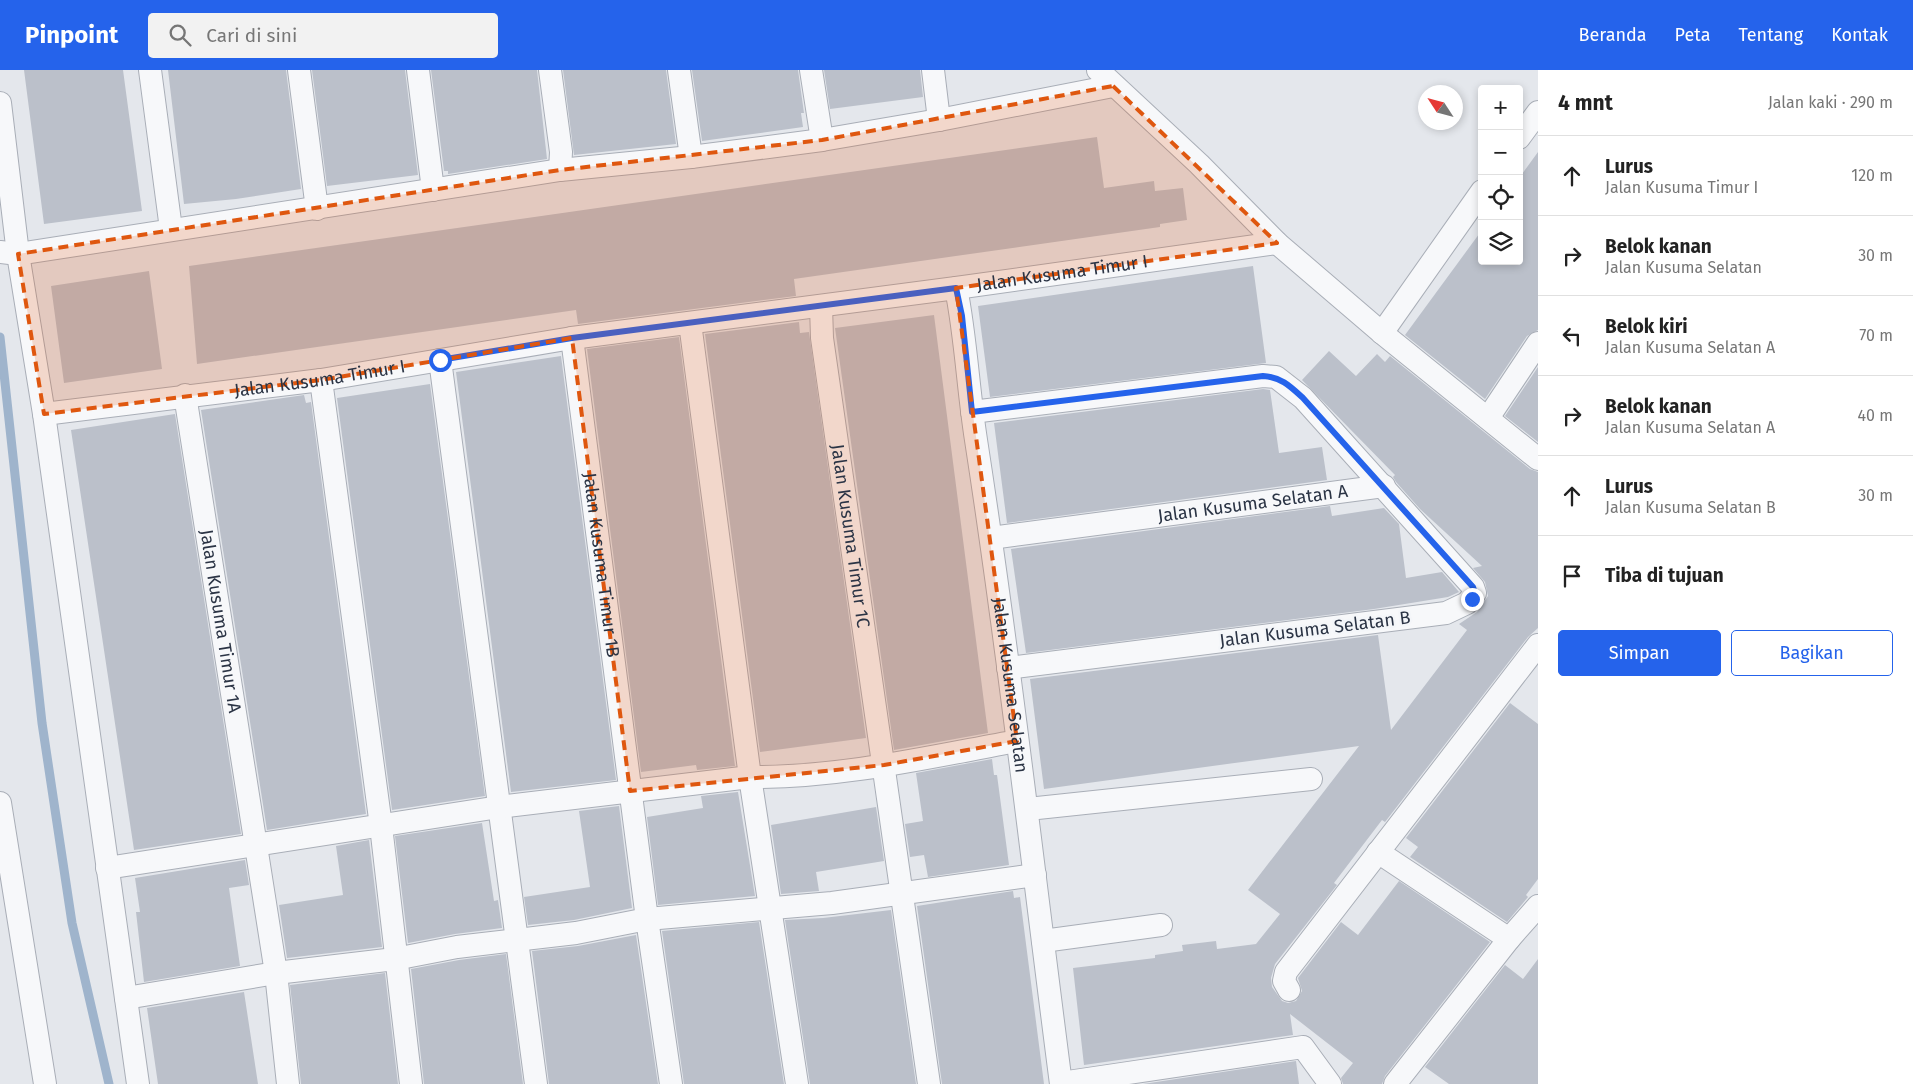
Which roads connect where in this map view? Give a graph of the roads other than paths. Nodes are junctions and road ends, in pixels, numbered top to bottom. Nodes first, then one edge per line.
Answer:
1 (150, 70) edge
2 (299, 70) edge
3 (418, 70) edge
4 (550, 70) edge
5 (679, 70) edge
6 (810, 70) edge
7 (933, 70) edge
8 (1106, 78) edge
9 (0, 103) edge
10 (1538, 112) edge
11 (939, 120) junction
12 (1523, 133) edge
13 (822, 140) junction
14 (692, 157) junction
15 (560, 170) junction
16 (433, 190) junction
17 (1478, 197) edge
18 (317, 209) junction
19 (171, 229) junction
20 (1276, 242) junction
21 (9, 253) edge
22 (956, 288) junction
23 (821, 306) junction
24 (690, 323) junction
25 (1382, 333) junction
26 (572, 338) junction
27 (1538, 343) edge
28 (440, 360) junction
29 (321, 380) junction
30 (185, 395) junction
31 (972, 412) junction
32 (44, 414) junction
33 (1488, 418) junction
34 (1538, 458) edge
35 (1384, 486) junction
36 (991, 538) junction
37 (1533, 660) edge
38 (1008, 668) junction
39 (1017, 741) junction
40 (884, 765) junction
41 (750, 777) junction
42 (1311, 779) dead end
43 (630, 791) junction
44 (499, 807) junction
45 (1028, 809) junction
46 (1, 818) edge
47 (380, 826) junction
48 (254, 846) junction
49 (1378, 852) junction
50 (107, 868) junction
51 (1035, 875) junction
52 (901, 894) junction
53 (1538, 906) edge
54 (772, 908) junction
55 (647, 920) junction
56 (1161, 925) dead end
57 (515, 939) junction
58 (1509, 939) junction
59 (1043, 941) junction
60 (395, 959) junction
61 (276, 973) junction
62 (1289, 990) dead end
63 (126, 998) junction
64 (44, 1084) edge
65 (138, 1084) edge
66 (288, 1084) edge
67 (411, 1084) edge
68 (536, 1084) edge
69 (671, 1084) edge
70 (797, 1084) edge
71 (929, 1084) edge
72 (1061, 1084) edge
73 (1330, 1084) edge
74 (1396, 1084) edge

1 - 19 street
2 - 18 street
3 - 16 street
4 - 15 street
5 - 14 street
6 - 13 street
7 - 11 street
8 - 11 street
8 - 20 street
9 - 21 street
10 - 12 street
11 - 13 street
13 - 14 street
14 - 15 street
15 - 16 street
16 - 18 street
17 - 25 street
18 - 19 street
19 - 21 street
20 - 22 street, Jalan Kusuma Timur I
20 - 25 street
21 - 32 street
22 - 23 street, Jalan Kusuma Timur I
22 - 31 street, Jalan Kusuma Selatan
23 - 24 street, Jalan Kusuma Timur I
23 - 40 street, Jalan Kusuma Timur 1C
24 - 26 street, Jalan Kusuma Timur I
24 - 41 street
25 - 33 street
26 - 28 street, Jalan Kusuma Timur I
26 - 43 street, Jalan Kusuma Timur 1B
27 - 33 street
28 - 29 street, Jalan Kusuma Timur I
28 - 44 street
29 - 30 street, Jalan Kusuma Timur I
29 - 47 street
30 - 32 street, Jalan Kusuma Timur I
30 - 48 street, Jalan Kusuma Timur 1A
31 - 35 street, Jalan Kusuma Selatan A
31 - 36 street, Jalan Kusuma Selatan
32 - 50 street
33 - 34 street
35 - 36 street, Jalan Kusuma Selatan A
35 - 38 street, Jalan Kusuma Selatan B
36 - 38 street, Jalan Kusuma Selatan
37 - 49 street
38 - 39 street, Jalan Kusuma Selatan
39 - 40 street
39 - 45 street, Jalan Kusuma Selatan
40 - 41 street
40 - 52 street, Jalan Kusuma Timur 1C
41 - 43 street
41 - 54 street
42 - 45 street
43 - 44 street
43 - 55 street, Jalan Kusuma Timur 1B
44 - 47 street
44 - 57 street
45 - 51 street, Jalan Kusuma Selatan
46 - 64 street
47 - 48 street
47 - 60 street
48 - 50 street
48 - 61 street, Jalan Kusuma Timur 1A
49 - 58 street
49 - 62 street
50 - 63 street
51 - 52 street
51 - 59 street, Jalan Kusuma Selatan
52 - 54 street
52 - 71 street, Jalan Kusuma Timur 1C
53 - 58 street
54 - 55 street
54 - 70 street
55 - 57 street
55 - 69 street, Jalan Kusuma Timur 1B
56 - 59 street
57 - 60 street
57 - 68 street
58 - 74 street
59 - 72 street, Jalan Kusuma Selatan
60 - 61 street
60 - 67 street
61 - 63 street
61 - 66 street, Jalan Kusuma Timur 1A
63 - 65 street
72 - 73 street

